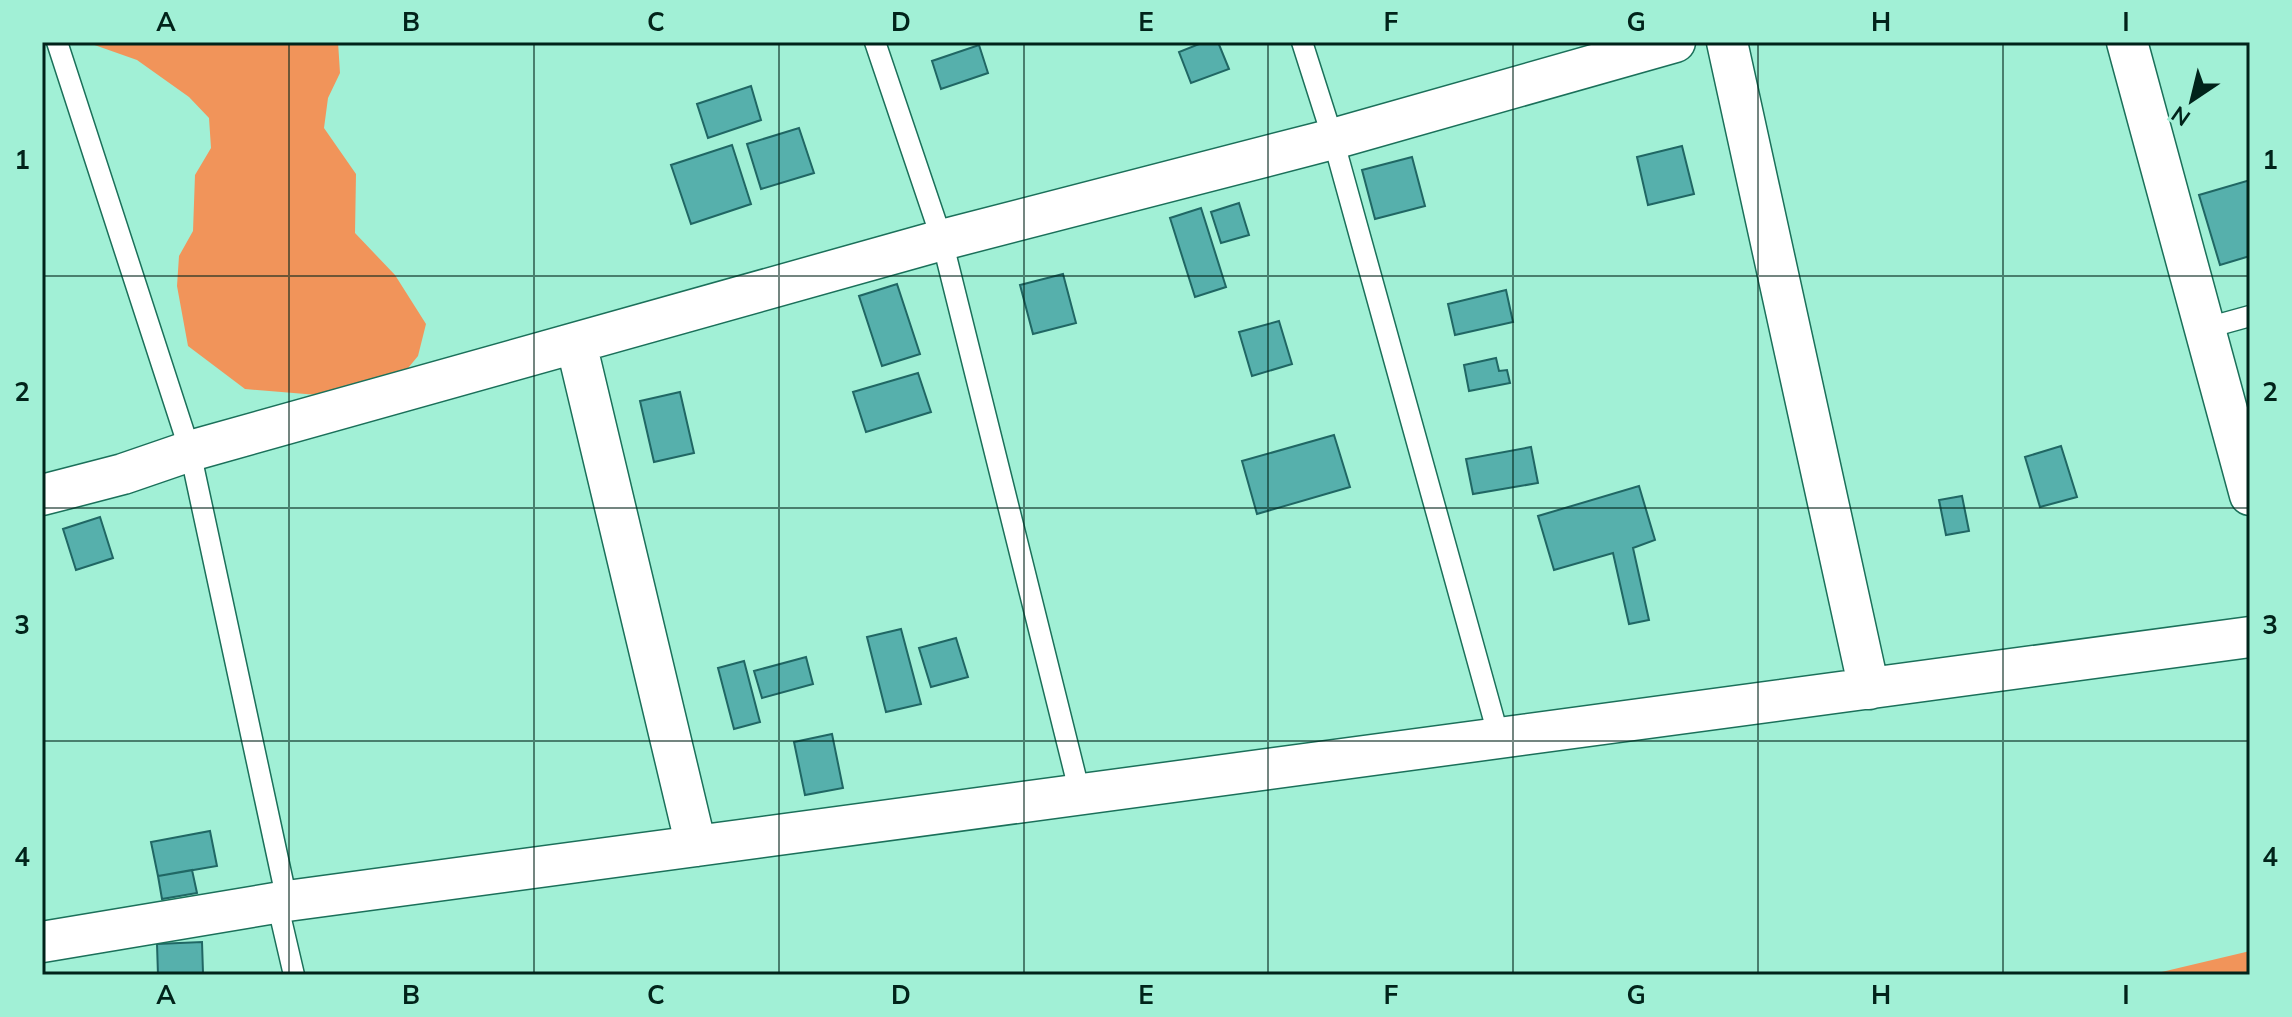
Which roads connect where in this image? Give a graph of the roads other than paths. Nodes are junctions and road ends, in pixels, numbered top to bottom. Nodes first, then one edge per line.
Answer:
1 (57, 42) edge
2 (875, 42) edge
3 (1302, 42) edge
4 (1675, 42) edge
5 (1727, 42) edge
6 (2127, 42) edge
7 (1333, 139) junction
8 (942, 240) junction
9 (2250, 316) edge
10 (2203, 329) junction
11 (576, 343) junction
12 (190, 451) junction
13 (42, 495) edge
14 (2250, 495) edge
15 (2250, 637) edge
16 (1869, 689) junction
17 (1499, 738) junction
18 (1080, 794) junction
19 (696, 846) junction
20 (282, 902) junction
21 (42, 942) edge
22 (294, 975) edge

1 - 12 lane
2 - 8 lane
3 - 7 lane
4 - 7 street
5 - 16 street
6 - 10 street
7 - 8 street
7 - 17 lane
8 - 11 street
8 - 18 lane
9 - 10 lane
10 - 14 street
11 - 12 street
11 - 19 street
12 - 13 street
12 - 20 lane
15 - 16 street
16 - 17 street
17 - 18 street
18 - 19 street
19 - 20 street
20 - 21 street
20 - 22 lane

